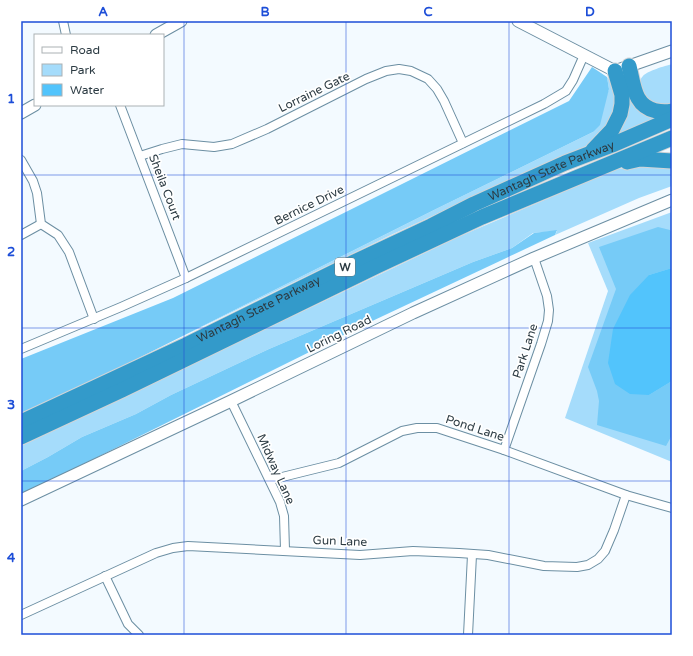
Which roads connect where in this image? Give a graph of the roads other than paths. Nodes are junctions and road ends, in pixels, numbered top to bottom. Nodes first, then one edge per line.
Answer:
1 (63, 21) edge
2 (181, 21) edge
3 (518, 21) edge
4 (66, 34) edge
5 (158, 34) edge
6 (672, 51) edge
7 (584, 55) junction
8 (629, 66) junction
9 (615, 71) junction
10 (34, 106) edge
11 (120, 106) edge
12 (672, 111) edge
13 (21, 113) edge
14 (672, 119) edge
15 (672, 138) edge
16 (463, 143) junction
17 (589, 154) junction
18 (140, 156) junction
19 (21, 160) edge
20 (672, 161) edge
21 (592, 171) junction
22 (672, 200) edge
23 (41, 224) junction
24 (21, 235) edge
25 (534, 258) junction
26 (186, 278) junction
27 (94, 319) junction
28 (21, 349) edge
29 (231, 401) junction
30 (21, 422) edge
31 (21, 437) edge
32 (504, 450) junction
33 (270, 480) junction
34 (626, 495) junction
35 (21, 500) edge
36 (672, 508) edge
37 (285, 550) junction
38 (472, 555) junction
39 (105, 576) junction
40 (21, 614) edge
41 (139, 635) edge
42 (468, 635) edge

1 - 4 street
2 - 5 street
3 - 7 street
6 - 8 street
7 - 9 street
7 - 16 street, Bernice Drive
8 - 9 street
8 - 12 highway
9 - 17 highway
10 - 13 street
11 - 18 street, Sheila Court
14 - 17 highway, Wantagh State Parkway / W
15 - 21 highway, Wantagh State Parkway / W
16 - 18 street, Lorraine Gate
16 - 26 street, Bernice Drive
17 - 30 highway, Wantagh State Parkway / W
18 - 26 street, Sheila Court
19 - 23 street
20 - 21 highway
21 - 31 highway, Wantagh State Parkway / W
22 - 25 street, Loring Road
23 - 24 street
23 - 27 street
25 - 29 street, Loring Road
25 - 32 street, Park Lane
26 - 27 street, Bernice Drive
27 - 28 street, Bernice Drive
29 - 33 street, Midway Lane
29 - 35 street, Loring Road
32 - 33 street, Pond Lane
32 - 34 street, Pond Lane
33 - 37 street, Midway Lane
34 - 36 street, Pond Lane
34 - 38 street, Gun Lane
37 - 38 street, Gun Lane
37 - 39 street, Gun Lane
38 - 42 street
39 - 40 street, Gun Lane
39 - 41 street

